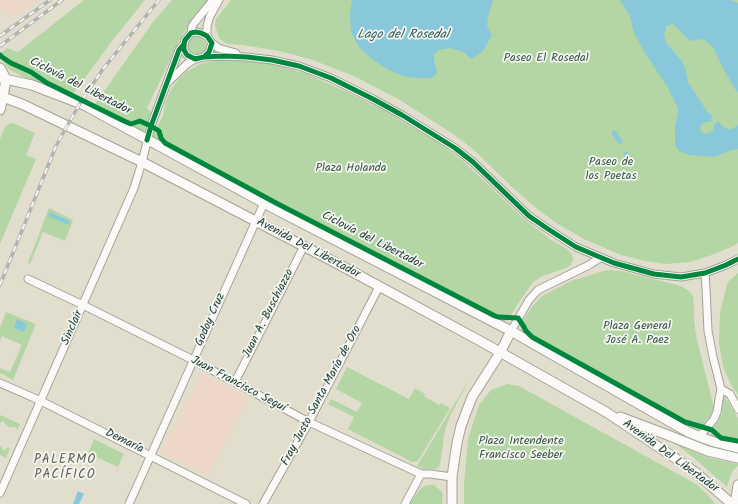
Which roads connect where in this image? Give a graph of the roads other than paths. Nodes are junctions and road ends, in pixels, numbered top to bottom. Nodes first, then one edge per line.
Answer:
1 (213, 0) edge
2 (219, 0) edge
3 (191, 33) junction
4 (207, 36) junction
5 (212, 43) junction
6 (184, 44) junction
7 (204, 57) junction
8 (247, 57) junction
9 (195, 59) junction
10 (0, 68) edge
11 (3, 78) edge
12 (167, 84) junction
13 (1, 96) edge
14 (0, 110) edge
15 (147, 140) junction
16 (142, 162) junction
17 (264, 203) junction
18 (255, 221) junction
19 (304, 246) junction
20 (600, 258) junction
21 (738, 259) edge
22 (705, 273) junction
23 (28, 279) dead end
24 (380, 287) junction
25 (83, 305) junction
26 (511, 331) junction
27 (500, 353) junction
28 (193, 360) junction
29 (235, 382) junction
30 (0, 383) edge
31 (721, 389) junction
32 (41, 400) junction
33 (738, 409) edge
34 (606, 412) junction
35 (309, 422) junction
36 (699, 437) junction
37 (738, 448) edge
38 (150, 455) junction
39 (738, 458) edge
40 (421, 474) junction
41 (452, 477) junction
42 (738, 485) edge
43 (0, 493) edge
44 (129, 504) edge
45 (246, 504) edge
46 (263, 504) edge
47 (404, 504) edge
48 (452, 504) edge
49 (732, 504) edge
50 (736, 504) edge

1 - 3 street
2 - 4 street
3 - 4 street
3 - 6 street
4 - 5 street
5 - 7 street
5 - 8 street
6 - 9 street
6 - 12 street, Sinclair
7 - 8 street
7 - 9 street
8 - 20 street
9 - 12 street
10 - 11 main road
11 - 13 main road
11 - 15 main road, Avenida Del Libertador
12 - 15 street, Sinclair
13 - 14 main road
13 - 16 main road, Avenida Del Libertador
15 - 16 street, Sinclair
15 - 17 main road, Avenida Del Libertador
16 - 18 main road, Avenida Del Libertador
16 - 25 street, Sinclair
17 - 18 street, Godoy Cruz
17 - 26 main road, Avenida Del Libertador
18 - 19 main road, Avenida Del Libertador
18 - 28 street, Godoy Cruz
19 - 24 main road, Avenida Del Libertador
19 - 29 street, Juan A. Buschiazzo
20 - 22 street
20 - 26 street
21 - 22 street
22 - 31 street
23 - 25 street, Juan Francisco Seguí
24 - 27 main road, Avenida Del Libertador
24 - 35 street, Fray Justo Santa María de Oro
25 - 28 street, Juan Francisco Seguí
25 - 32 street, Sinclair
26 - 27 main road
26 - 36 main road, Avenida Del Libertador
27 - 34 main road, Avenida Del Libertador
27 - 41 main road
28 - 29 street, Juan Francisco Seguí
28 - 38 street, Godoy Cruz
29 - 35 street, Juan Francisco Seguí
30 - 32 street, Demaría
31 - 33 street
31 - 36 street
32 - 38 street, Demaría
32 - 43 street, Sinclair
34 - 39 main road, Avenida Del Libertador
34 - 49 main road, Avenida Del Libertador
35 - 40 street, Juan Francisco Seguí
35 - 46 street, Fray Justo Santa María de Oro
36 - 37 main road, Avenida Del Libertador
38 - 44 street, Godoy Cruz
38 - 45 street, Demaría
40 - 41 street, Juan Francisco Seguí
40 - 47 street
41 - 48 main road
42 - 50 main road

